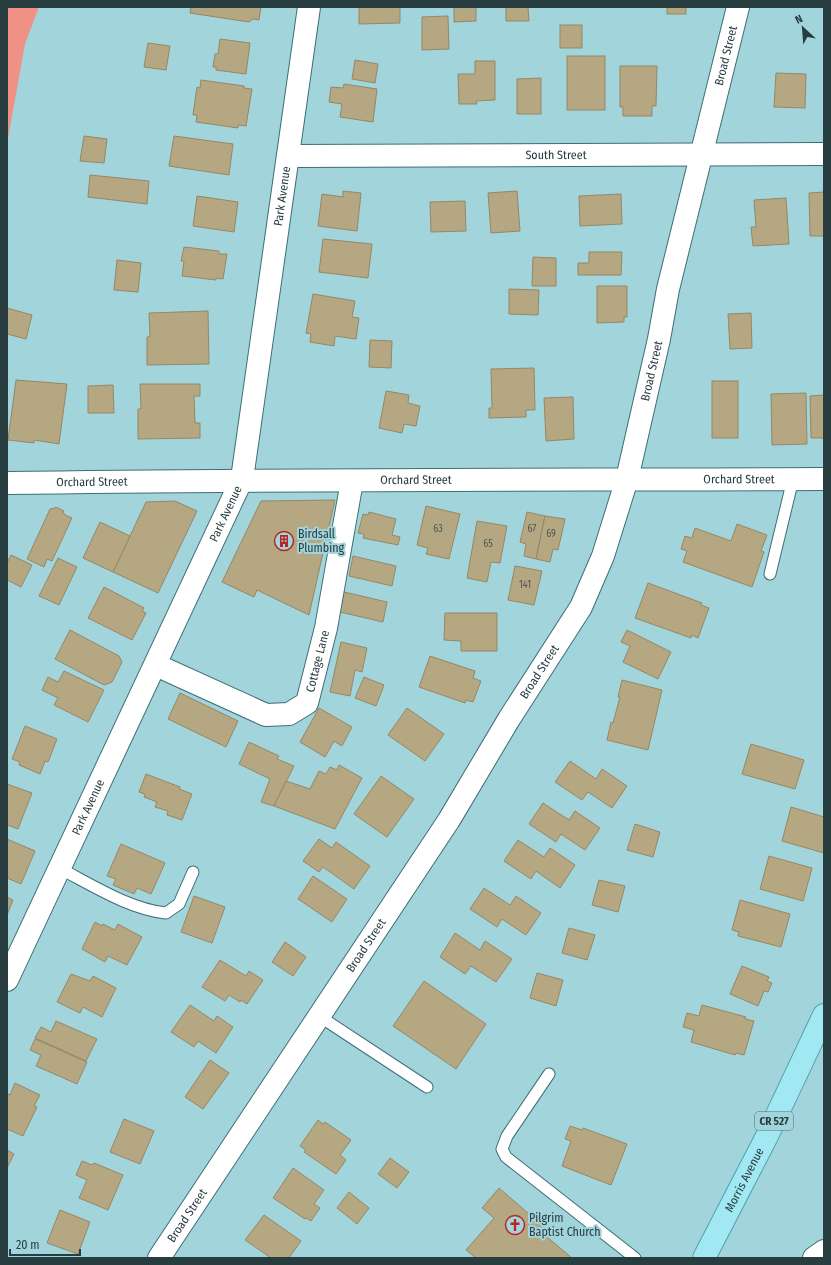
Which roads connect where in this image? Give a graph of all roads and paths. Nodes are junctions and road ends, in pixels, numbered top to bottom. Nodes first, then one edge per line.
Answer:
1 (309, 7) edge
2 (738, 7) edge
3 (824, 154) edge
4 (702, 155) junction
5 (288, 156) junction
6 (627, 479) junction
7 (793, 479) junction
8 (824, 479) edge
9 (242, 480) junction
10 (352, 481) junction
11 (7, 483) edge
12 (770, 574) dead end
13 (156, 665) junction
14 (59, 868) junction
15 (193, 872) dead end
16 (7, 980) edge
17 (824, 1015) edge
18 (320, 1016) junction
19 (549, 1074) dead end
20 (427, 1087) dead end
21 (824, 1251) edge
22 (159, 1258) edge
23 (635, 1258) edge
24 (704, 1258) edge
25 (814, 1258) edge

1 - 5 street, Park Avenue
2 - 4 street, Broad Street
3 - 4 street, South Street
4 - 5 street, South Street
4 - 6 street, Broad Street
5 - 9 street, Park Avenue
6 - 7 street, Orchard Street
6 - 10 street, Orchard Street
6 - 18 street, Broad Street
7 - 8 street, Orchard Street
7 - 12 lane
9 - 10 street, Orchard Street
9 - 11 street, Orchard Street
9 - 13 street, Park Avenue
10 - 13 street, Cottage Lane
13 - 14 street, Park Avenue
14 - 15 lane
14 - 16 street, Park Avenue
17 - 24 main road, Morris Avenue / CR 527
18 - 20 lane
18 - 22 street, Broad Street
19 - 23 lane
21 - 25 street

